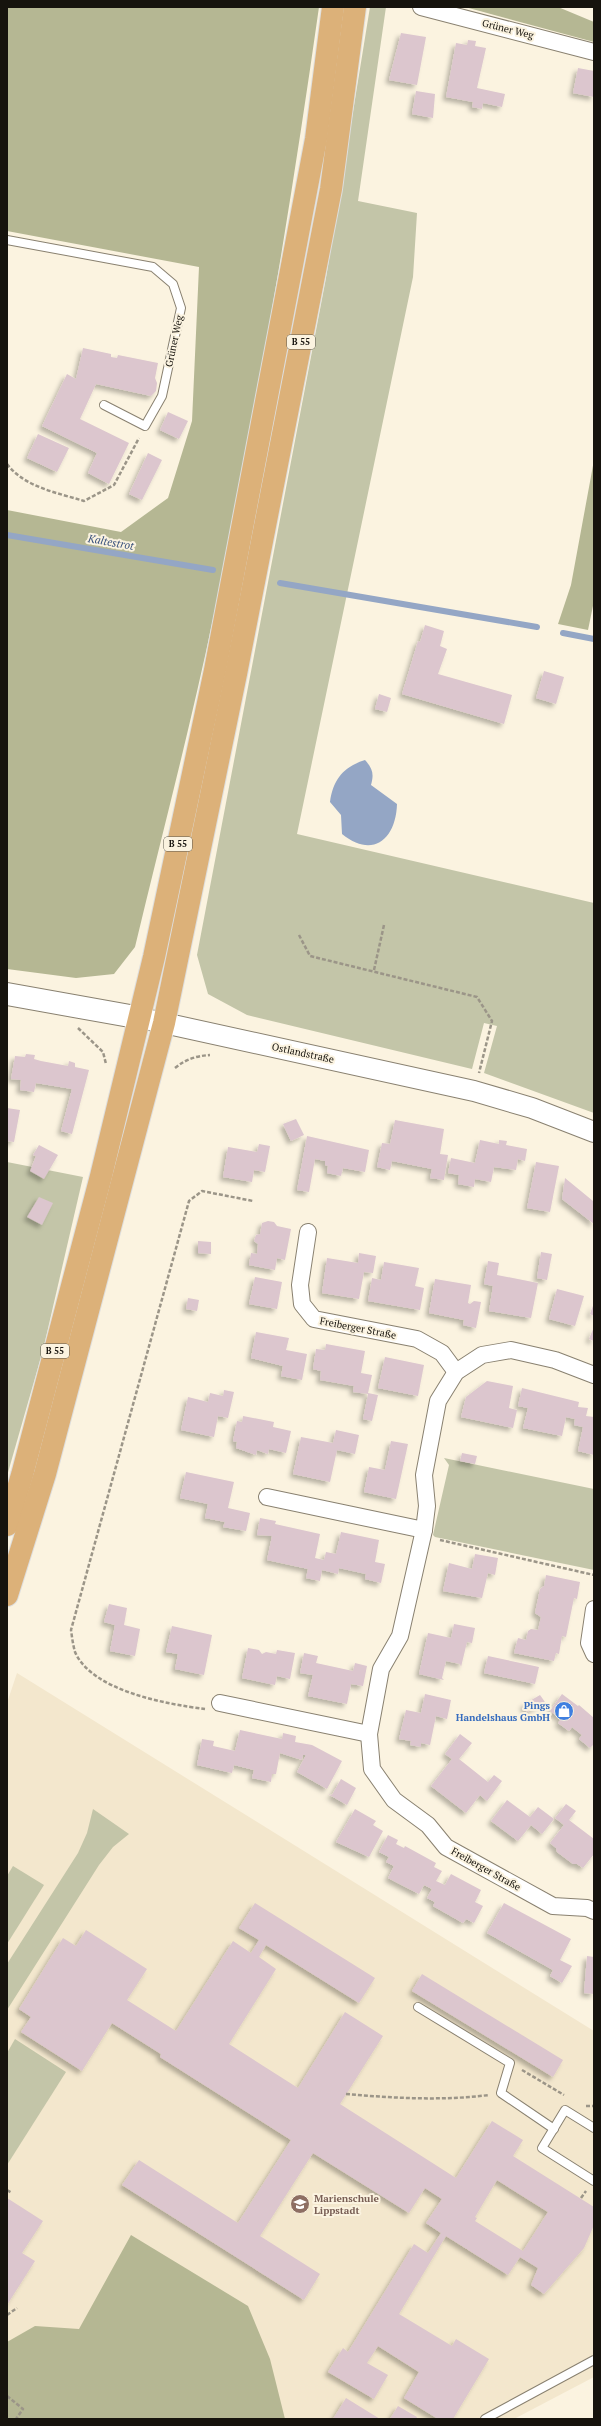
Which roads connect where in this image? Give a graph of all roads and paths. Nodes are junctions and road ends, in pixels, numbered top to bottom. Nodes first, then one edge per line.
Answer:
1 (333, 7) edge
2 (355, 7) edge
3 (421, 7) edge
4 (594, 52) edge
5 (7, 240) edge
6 (104, 405) dead end
7 (145, 426) junction
8 (7, 464) edge
9 (384, 925) dead end
10 (299, 935) dead end
11 (374, 970) junction
12 (7, 994) edge
13 (141, 1018) junction
14 (164, 1023) junction
15 (474, 1091) junction
16 (594, 1132) edge
17 (252, 1201) dead end
18 (308, 1232) dead end
19 (456, 1372) junction
20 (594, 1375) edge
21 (267, 1497) dead end
22 (7, 1525) edge
23 (423, 1533) junction
24 (594, 1575) edge
25 (7, 1595) edge
26 (594, 1609) edge
27 (594, 1654) edge
28 (220, 1703) joint
29 (369, 1734) junction
30 (594, 1911) edge
31 (418, 2006) dead end
32 (510, 2063) junction
33 (501, 2093) junction
34 (346, 2094) dead end
35 (568, 2097) dead end
36 (581, 2106) dead end
37 (594, 2106) edge
38 (594, 2128) edge
39 (554, 2129) junction
40 (594, 2181) edge
41 (7, 2190) edge
42 (12, 2193) dead end
43 (17, 2308) dead end
44 (7, 2314) edge
45 (594, 2360) edge
46 (7, 2396) edge
47 (16, 2419) edge
48 (485, 2419) edge

1 - 13 main road, B 55
2 - 14 main road, B 55
3 - 4 street, Grüner Weg
5 - 7 lane, Grüner Weg
6 - 7 lane
7 - 8 path
9 - 11 path
10 - 11 path
11 - 15 path
12 - 13 main road, Ostlandstraße
13 - 14 street, Ostlandstraße
13 - 22 main road, B 55
14 - 15 street, Ostlandstraße
14 - 25 main road, B 55
15 - 16 street, Ostlandstraße
17 - 28 path
18 - 19 street, Freiberger Straße
19 - 20 street, Freiberger Straße
19 - 23 street, Freiberger Straße
21 - 23 street
23 - 24 path
23 - 29 street, Freiberger Straße
26 - 27 street
28 - 29 street
29 - 30 street, Freiberger Straße
31 - 32 lane
32 - 33 lane
32 - 35 path
33 - 34 path
33 - 39 lane
36 - 37 path
38 - 39 lane
39 - 40 lane
41 - 42 path
43 - 44 path
45 - 48 lane
46 - 47 path

